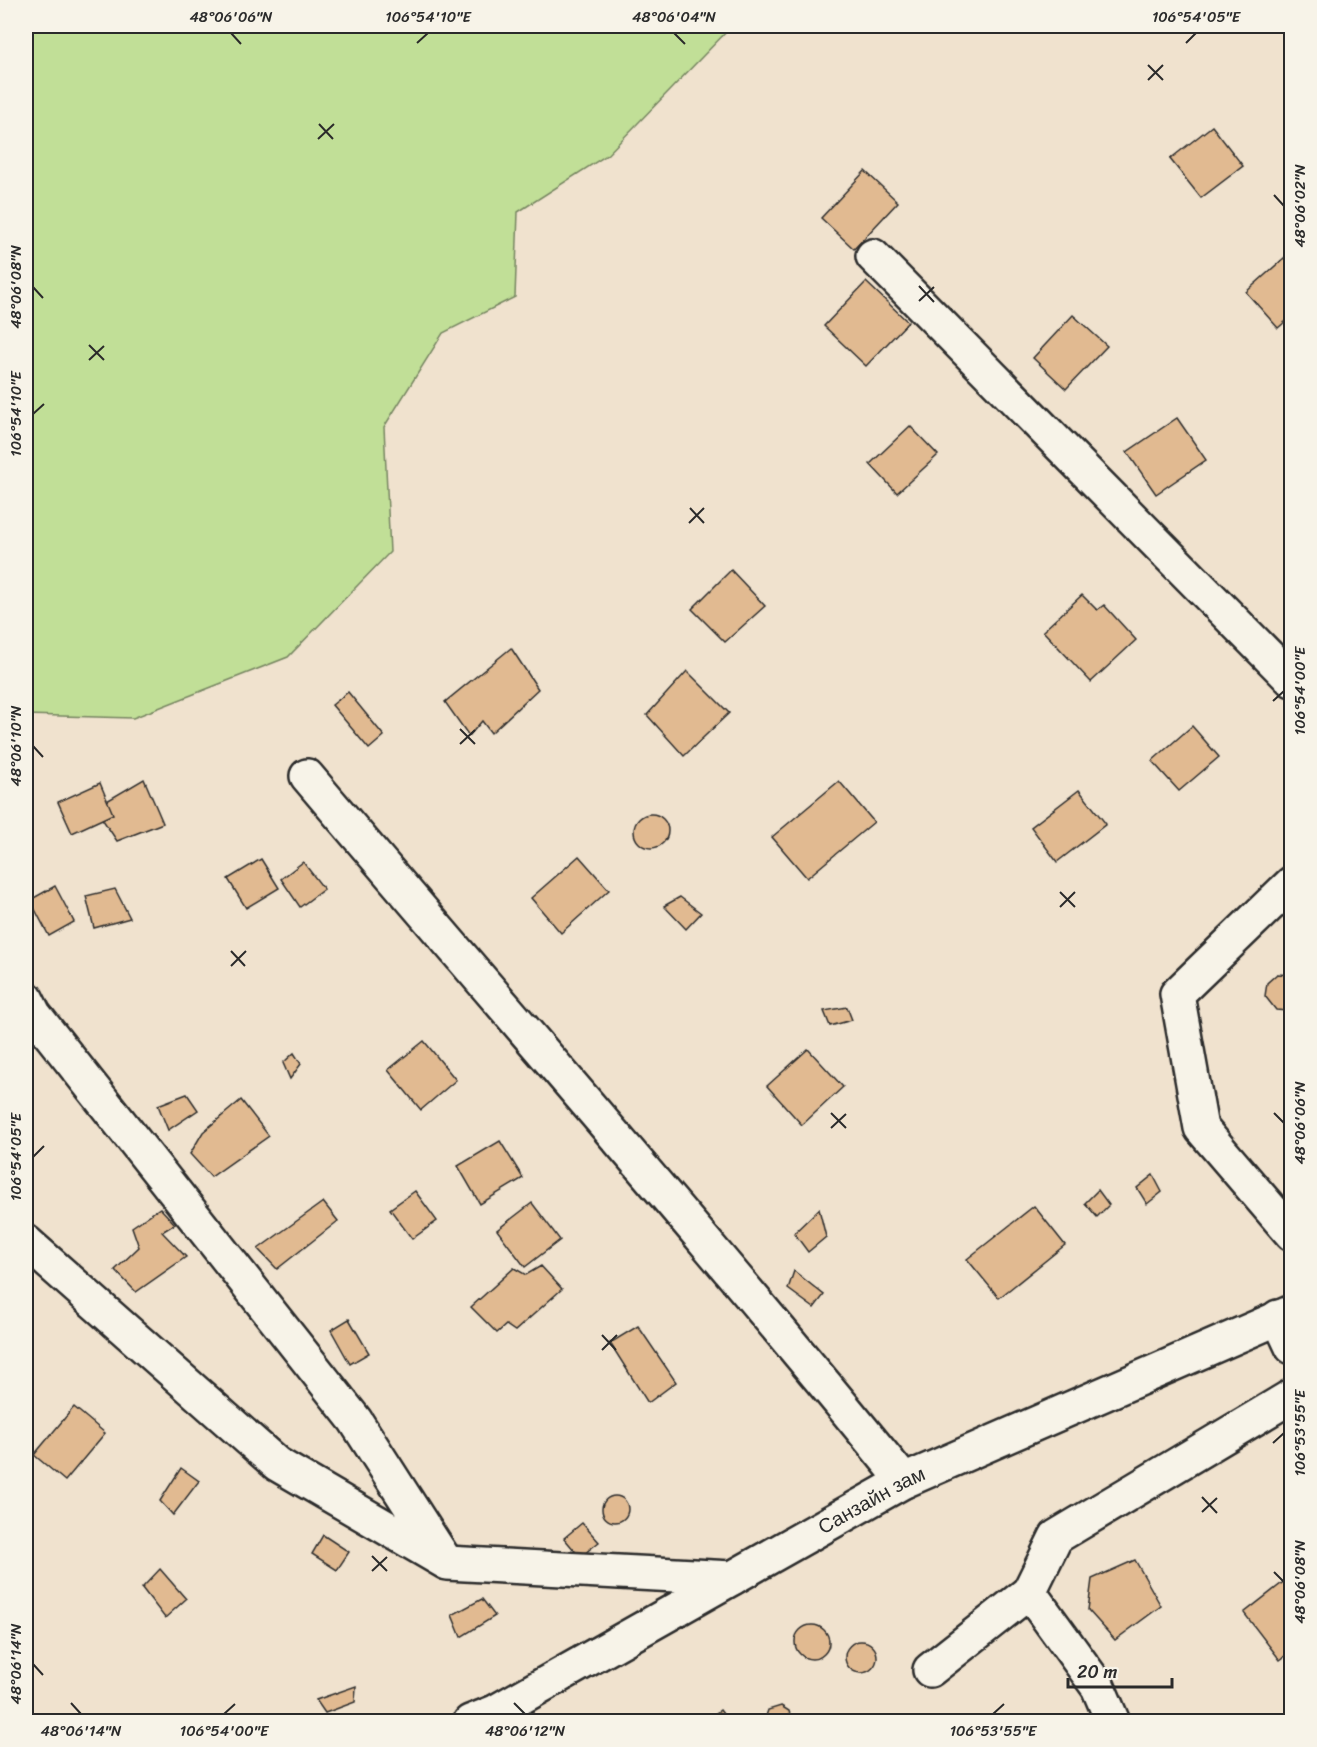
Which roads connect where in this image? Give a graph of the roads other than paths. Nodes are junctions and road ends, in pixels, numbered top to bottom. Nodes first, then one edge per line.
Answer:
1 (873, 256) dead end
2 (1292, 680) edge
3 (307, 776) dead end
4 (1292, 883) edge
5 (26, 998) edge
6 (1292, 1234) edge
7 (26, 1242) edge
8 (1285, 1315) edge
9 (1292, 1347) edge
10 (1292, 1396) edge
11 (904, 1480) junction
12 (447, 1563) junction
13 (732, 1578) junction
14 (1029, 1592) junction
15 (930, 1670) dead end
16 (470, 1722) edge
17 (1113, 1722) edge

1 - 2 street
3 - 11 street
4 - 6 street
5 - 12 street
7 - 12 street
8 - 9 street
8 - 11 street, Санзайн зам
10 - 14 street
11 - 13 street, Санзайн зам
12 - 13 street
13 - 16 street, Санзайн зам
14 - 15 street
14 - 17 street

